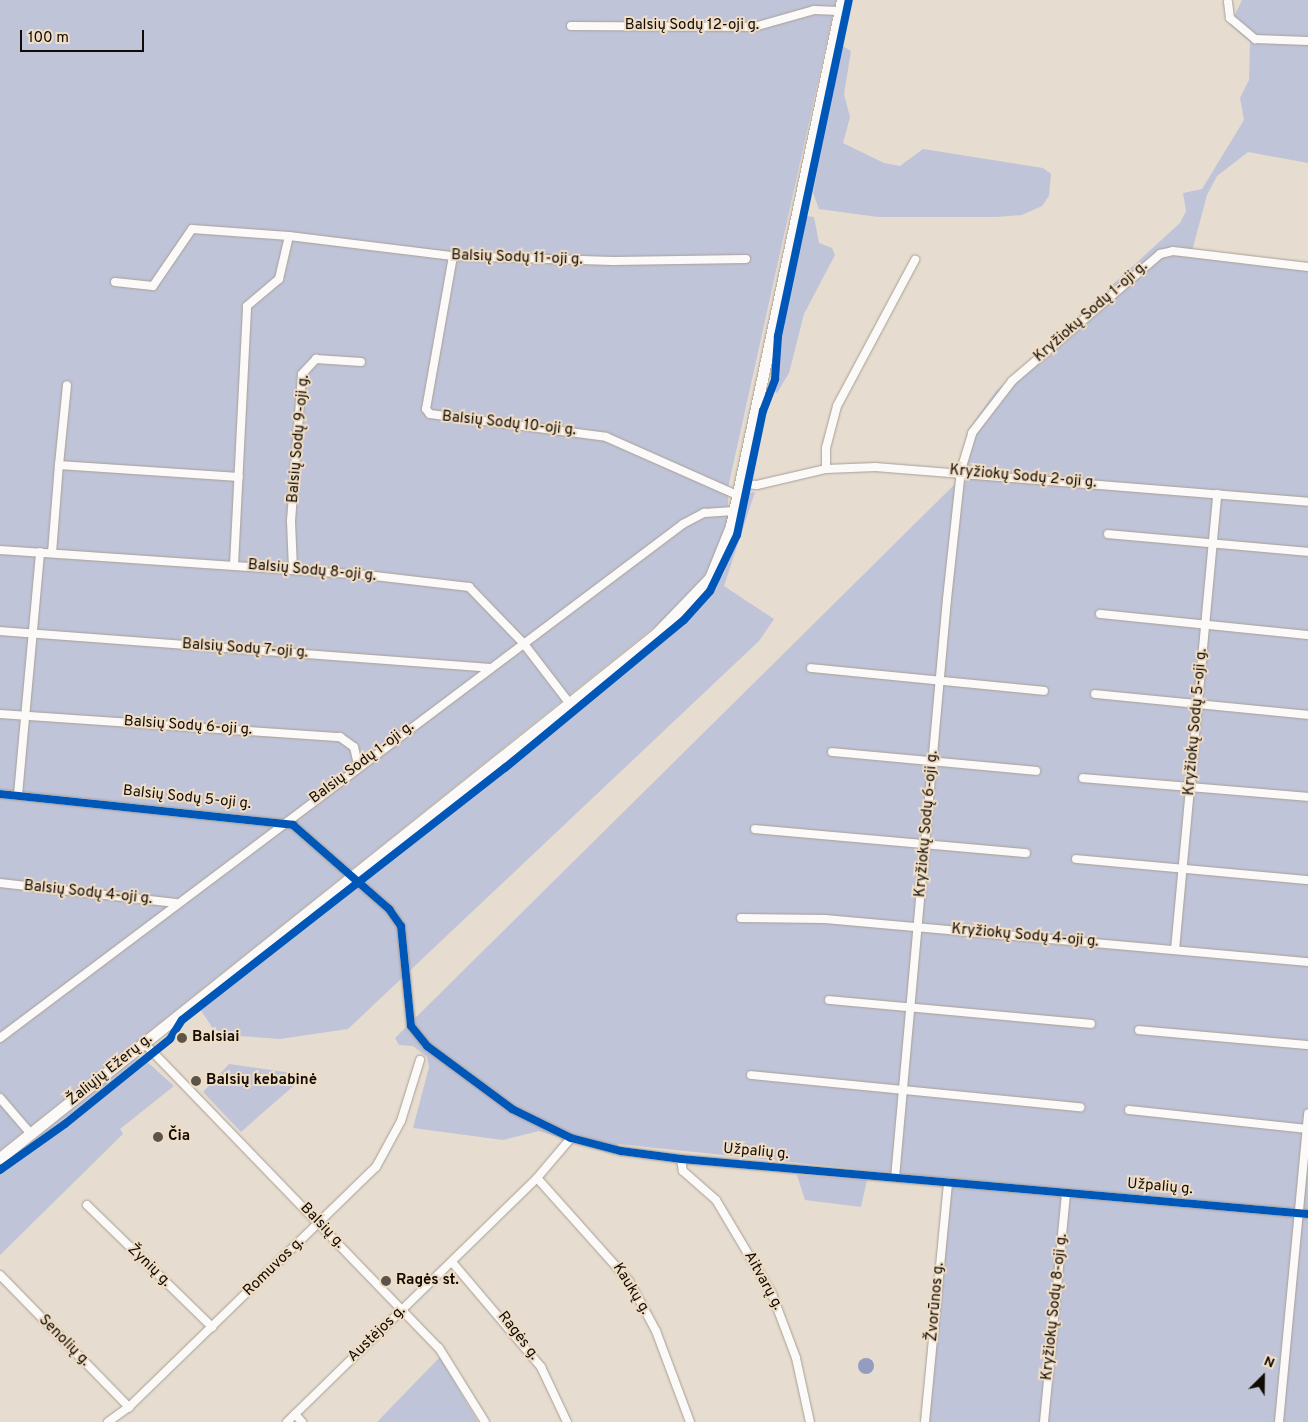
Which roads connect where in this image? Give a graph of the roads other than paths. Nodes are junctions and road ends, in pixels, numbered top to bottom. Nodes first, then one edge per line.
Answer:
1 (1228, 1) edge
2 (841, 5) edge
3 (572, 26) dead end
4 (1308, 41) edge
5 (289, 236) junction
6 (453, 256) junction
7 (746, 259) dead end
8 (915, 260) dead end
9 (1308, 267) edge
10 (115, 282) dead end
11 (361, 362) dead end
12 (68, 385) dead end
13 (59, 465) junction
14 (826, 469) junction
15 (961, 470) junction
16 (239, 477) junction
17 (739, 490) junction
18 (1217, 494) junction
19 (1308, 502) edge
20 (734, 511) junction
21 (1108, 534) dead end
22 (1212, 544) junction
23 (0, 550) edge
24 (40, 552) junction
25 (1308, 552) edge
26 (52, 553) junction
27 (234, 565) junction
28 (293, 569) junction
29 (1100, 614) dead end
30 (1205, 624) junction
31 (0, 631) edge
32 (32, 633) junction
33 (1308, 635) edge
34 (524, 644) junction
35 (490, 668) junction
36 (811, 668) dead end
37 (941, 680) junction
38 (1044, 691) dead end
39 (1095, 694) dead end
40 (570, 704) junction
41 (1198, 704) junction
42 (0, 714) edge
43 (26, 715) junction
44 (1308, 715) edge
45 (832, 752) dead end
46 (932, 762) junction
47 (358, 765) junction
48 (1036, 772) dead end
49 (1083, 778) dead end
50 (1190, 787) junction
51 (0, 794) edge
52 (18, 795) junction
53 (1308, 797) edge
54 (287, 822) junction
55 (755, 830) dead end
56 (927, 844) junction
57 (1026, 853) dead end
58 (1076, 859) dead end
59 (1182, 869) junction
60 (351, 877) junction
61 (1308, 880) edge
62 (0, 884) edge
63 (176, 903) junction
64 (741, 918) dead end
65 (916, 926) junction
66 (1174, 950) junction
67 (1308, 962) edge
68 (829, 1000) dead end
69 (911, 1009) junction
70 (1091, 1024) dead end
71 (1139, 1030) dead end
72 (0, 1038) edge
73 (144, 1043) junction
74 (1308, 1045) edge
75 (420, 1060) dead end
76 (751, 1075) dead end
77 (902, 1090) junction
78 (0, 1098) edge
79 (1080, 1107) dead end
80 (1129, 1110) dead end
81 (1308, 1113) edge
82 (1307, 1129) edge
83 (31, 1134) junction
84 (570, 1138) junction
85 (0, 1158) edge
86 (681, 1159) junction
87 (537, 1178) junction
88 (894, 1178) junction
89 (948, 1182) junction
90 (1066, 1193) junction
91 (87, 1206) dead end
92 (1299, 1213) junction
93 (1308, 1214) edge
94 (319, 1224) junction
95 (452, 1262) junction
96 (0, 1275) edge
97 (402, 1308) junction
98 (212, 1328) junction
99 (129, 1407) junction
100 (295, 1414) junction
101 (108, 1422) edge
102 (286, 1422) edge
103 (302, 1422) edge
104 (485, 1422) edge
105 (567, 1422) edge
106 (690, 1422) edge
107 (810, 1422) edge
108 (925, 1422) edge
109 (1044, 1422) edge
110 (1279, 1422) edge

1 - 4 street
2 - 3 street, Balsių Sodų 12-oji g.
2 - 17 main road, Žaliųjų Ežerų g.
5 - 6 street, Balsių Sodų 11-oji g.
5 - 10 street, Balsių Sodų 11-oji g.
5 - 16 street
6 - 7 street, Balsių Sodų 11-oji g.
6 - 17 street, Balsių Sodų 10-oji g.
8 - 14 street
9 - 15 street, Kryžiokų Sodų 1-oji g.
11 - 28 street, Balsių Sodų 9-oji g.
12 - 13 street
13 - 16 street
13 - 26 street
14 - 15 street, Kryžiokų Sodų 2-oji g.
14 - 17 street, Kryžiokų Sodų 2-oji g.
15 - 18 street, Kryžiokų Sodų 2-oji g.
15 - 37 street, Kryžiokų Sodų 6-oji g.
16 - 27 street
17 - 20 main road, Žaliųjų Ežerų g.
18 - 19 street, Kryžiokų Sodų 2-oji g.
18 - 22 street, Kryžiokų Sodų 5-oji g.
20 - 34 street, Balsių Sodų 1-oji g.
20 - 40 main road, Žaliųjų Ežerų g.
21 - 22 street
22 - 25 street
22 - 30 street, Kryžiokų Sodų 5-oji g.
23 - 24 street, Balsių Sodų 8-oji g.
24 - 26 street, Balsių Sodų 8-oji g.
24 - 32 street
26 - 27 street, Balsių Sodų 8-oji g.
27 - 28 street, Balsių Sodų 8-oji g.
28 - 34 street, Balsių Sodų 8-oji g.
29 - 30 street
30 - 33 street
30 - 41 street, Kryžiokų Sodų 5-oji g.
31 - 32 street, Balsių Sodų 7-oji g.
32 - 35 street, Balsių Sodų 7-oji g.
32 - 43 street
34 - 35 street, Balsių Sodų 1-oji g.
34 - 40 street, Balsių Sodų 8-oji g.
35 - 47 street, Balsių Sodų 1-oji g.
36 - 37 street
37 - 38 street
37 - 46 street, Kryžiokų Sodų 6-oji g.
39 - 41 street
40 - 60 main road, Žaliųjų Ežerų g.
41 - 44 street
41 - 50 street, Kryžiokų Sodų 5-oji g.
42 - 43 street, Balsių Sodų 6-oji g.
43 - 47 street, Balsių Sodų 6-oji g.
43 - 52 street
45 - 46 street
46 - 48 street
46 - 56 street, Kryžiokų Sodų 6-oji g.
47 - 54 street, Balsių Sodų 1-oji g.
49 - 50 street
50 - 53 street
50 - 59 street, Kryžiokų Sodų 5-oji g.
51 - 52 street, Balsių Sodų 5-oji g.
52 - 54 street, Balsių Sodų 5-oji g.
54 - 60 street
54 - 63 street, Balsių Sodų 1-oji g.
55 - 56 street
56 - 57 street
56 - 65 street, Kryžiokų Sodų 6-oji g.
58 - 59 street
59 - 61 street
59 - 66 street, Kryžiokų Sodų 5-oji g.
60 - 73 main road, Žaliųjų Ežerų g.
60 - 84 street, Užpalių g.
62 - 63 street, Balsių Sodų 4-oji g.
63 - 72 street, Balsių Sodų 1-oji g.
64 - 65 street, Kryžiokų Sodų 4-oji g.
65 - 66 street, Kryžiokų Sodų 4-oji g.
65 - 69 street, Kryžiokų Sodų 6-oji g.
66 - 67 street, Kryžiokų Sodų 4-oji g.
68 - 69 street
69 - 70 street
69 - 77 street, Kryžiokų Sodų 6-oji g.
71 - 74 street
73 - 83 main road, Žaliųjų Ežerų g.
73 - 94 street, Balsių g.
75 - 94 street, Romuvos g.
76 - 77 street
77 - 79 street
77 - 88 street, Kryžiokų Sodų 6-oji g.
78 - 83 street
80 - 82 street
81 - 82 street
82 - 92 street
83 - 85 main road, Žaliųjų Ežerų g.
84 - 86 street, Užpalių g.
84 - 87 street, Austėjos g.
86 - 88 street, Užpalių g.
86 - 107 street, Aitvarų g.
87 - 95 street, Austėjos g.
87 - 106 street, Kaukų g.
88 - 89 street, Užpalių g.
89 - 90 street, Užpalių g.
89 - 108 street, Žvorūnos g.
90 - 92 street, Užpalių g.
90 - 109 street, Kryžiokų Sodų 8-oji g.
91 - 98 street, Žynių g.
92 - 93 street, Užpalių g.
92 - 110 street
94 - 97 street, Balsių g.
94 - 98 street, Romuvos g.
95 - 97 street, Austėjos g.
95 - 105 street, Ragės g.
96 - 99 street, Senolių g.
97 - 100 street, Austėjos g.
97 - 104 street, Balsių g.
98 - 99 street, Romuvos g.
99 - 101 street, Romuvos g.
100 - 102 street, Austėjos g.
100 - 103 street

